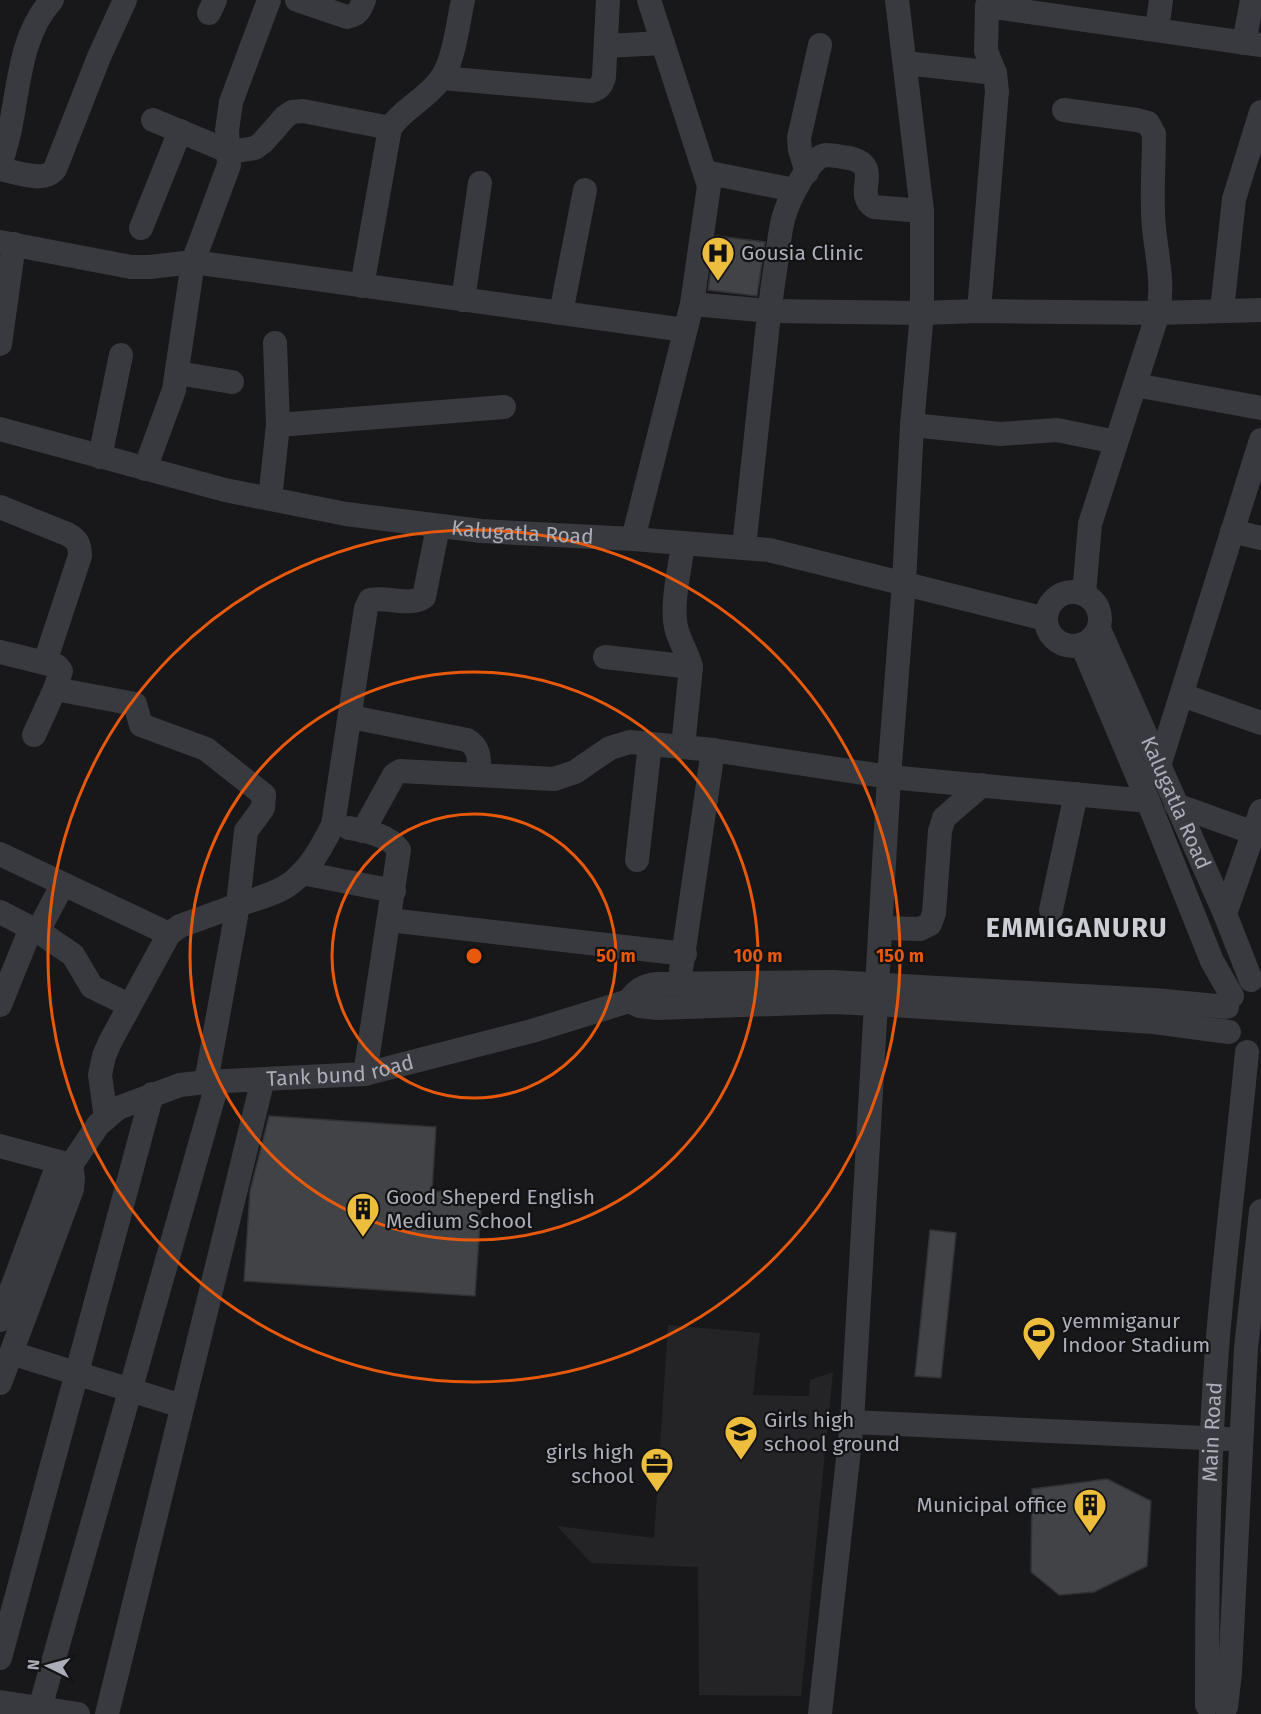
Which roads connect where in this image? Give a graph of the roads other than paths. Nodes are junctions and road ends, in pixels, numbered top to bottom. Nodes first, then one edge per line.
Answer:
1 (125, 0) edge
2 (269, 0) edge
3 (297, 0) edge
4 (364, 0) edge
5 (463, 0) edge
6 (608, 0) edge
7 (649, 0) edge
8 (897, 0) edge
9 (1161, 0) edge
10 (1251, 0) edge
11 (48, 1) edge
12 (988, 3) edge
13 (1075, 9) edge
14 (1157, 30) junction
15 (663, 43) junction
16 (1253, 44) edge
17 (820, 45) dead end
18 (606, 46) junction
19 (905, 63) junction
20 (995, 73) junction
21 (442, 78) junction
22 (1064, 110) dead end
23 (1261, 112) edge
24 (153, 120) dead end
25 (390, 128) junction
26 (180, 131) junction
27 (230, 152) junction
28 (0, 164) edge
29 (0, 169) edge
30 (705, 172) junction
31 (801, 181) junction
32 (480, 183) dead end
33 (585, 190) dead end
34 (922, 211) junction
35 (141, 228) dead end
36 (7, 243) edge
37 (193, 262) junction
38 (362, 286) junction
39 (463, 300) junction
40 (692, 304) junction
41 (769, 310) junction
42 (979, 310) junction
43 (1222, 310) junction
44 (1261, 310) edge
45 (1158, 312) junction
46 (561, 313) junction
47 (922, 313) junction
48 (685, 330) junction
49 (275, 343) dead end
50 (0, 344) edge
51 (121, 355) dead end
52 (177, 373) junction
53 (232, 382) dead end
54 (1135, 385) junction
55 (504, 407) dead end
56 (1261, 408) edge
57 (912, 424) junction
58 (278, 425) junction
59 (2, 436) edge
60 (1261, 440) edge
61 (1116, 442) junction
62 (100, 457) junction
63 (145, 469) junction
64 (270, 499) junction
65 (0, 507) edge
66 (438, 527) junction
67 (1232, 531) junction
68 (1261, 538) edge
69 (633, 539) junction
70 (683, 544) junction
71 (744, 548) junction
72 (904, 584) junction
73 (1084, 594) junction
74 (1046, 619) junction
75 (1090, 637) junction
76 (0, 652) edge
77 (605, 657) dead end
78 (45, 662) junction
79 (691, 667) junction
80 (55, 689) junction
81 (1182, 695) junction
82 (351, 717) junction
83 (1261, 723) edge
84 (34, 735) dead end
85 (650, 744) junction
86 (683, 747) junction
87 (712, 750) junction
88 (1160, 766) junction
89 (479, 775) junction
90 (889, 777) junction
91 (1138, 778) junction
92 (982, 785) junction
93 (1076, 794) junction
94 (1148, 801) junction
95 (1176, 805) junction
96 (1257, 822) edge
97 (333, 825) junction
98 (363, 831) junction
99 (0, 854) edge
100 (637, 860) dead end
101 (302, 873) junction
102 (63, 884) junction
103 (394, 891) junction
104 (238, 905) junction
105 (1051, 910) dead end
106 (0, 912) edge
107 (1224, 914) junction
108 (389, 920) junction
109 (881, 928) junction
110 (34, 930) junction
111 (169, 934) junction
112 (685, 954) junction
113 (1256, 979) edge
114 (679, 982) junction
115 (878, 994) junction
116 (629, 1001) junction
117 (1230, 1001) junction
118 (0, 1005) edge
119 (129, 1005) junction
120 (1229, 1032) junction
121 (1254, 1054) edge
122 (365, 1074) junction
123 (263, 1079) junction
124 (212, 1081) junction
125 (152, 1094) junction
126 (106, 1118) junction
127 (0, 1146) edge
128 (71, 1165) junction
129 (1261, 1211) edge
130 (0, 1320) edge
131 (11, 1353) junction
132 (77, 1374) junction
133 (0, 1383) edge
134 (130, 1390) junction
135 (182, 1406) junction
136 (852, 1422) junction
137 (1213, 1438) junction
138 (1241, 1439) junction
139 (0, 1658) edge
140 (0, 1702) edge
141 (40, 1708) junction
142 (1215, 1710) edge
143 (78, 1714) edge
144 (107, 1714) edge
145 (820, 1714) edge

1 - 29 street
2 - 27 street
3 - 4 street
5 - 21 street
6 - 18 street
7 - 15 street
8 - 19 street
9 - 14 street
10 - 16 street
11 - 28 street
12 - 13 street
12 - 20 street
13 - 14 street
14 - 16 street
15 - 18 street
15 - 30 street
17 - 31 street
18 - 21 street
19 - 20 street
19 - 34 street
20 - 42 street
21 - 25 street
22 - 45 street
23 - 43 street
24 - 26 street
25 - 27 street
25 - 38 street
26 - 27 street
26 - 35 street
27 - 37 street
30 - 31 street
30 - 40 street
31 - 34 street
31 - 41 street
32 - 39 street
33 - 46 street
34 - 47 street
36 - 37 street
36 - 50 street
37 - 38 street
37 - 52 street
38 - 39 street
39 - 46 street
40 - 41 street
40 - 48 street
41 - 47 street
41 - 71 street
42 - 45 street
42 - 47 street
43 - 44 street
43 - 45 street
45 - 54 street
46 - 48 street
47 - 57 street
48 - 69 street
49 - 58 street
51 - 62 street
52 - 53 street
52 - 63 street
54 - 56 street
54 - 61 street
55 - 58 street
57 - 61 street
57 - 72 street
58 - 64 street
59 - 62 street, Kalugatla Road
60 - 67 street
61 - 73 street
62 - 63 street, Kalugatla Road
63 - 64 street, Kalugatla Road
64 - 66 street, Kalugatla Road
65 - 78 street
66 - 69 street, Kalugatla Road
66 - 82 street
67 - 68 street
67 - 81 street
69 - 70 street, Kalugatla Road
70 - 71 street, Kalugatla Road
70 - 79 street
71 - 72 street, Kalugatla Road
72 - 74 street, Kalugatla Road
72 - 90 street
73 - 74 street
73 - 75 street, Kalugatla Road
74 - 75 street
75 - 88 street, Kalugatla Road
75 - 91 street, Kalugatla Road
76 - 78 street
77 - 79 street
78 - 80 street
79 - 86 street
80 - 84 street
80 - 104 street
81 - 83 street
81 - 88 street
82 - 89 street
82 - 97 street
85 - 86 street
85 - 89 street
85 - 100 street
86 - 87 street
87 - 90 street
87 - 112 street
88 - 91 street
88 - 95 street, Kalugatla Road
89 - 98 street
90 - 92 street
90 - 109 street
91 - 94 street, Kalugatla Road
92 - 93 street
92 - 109 street
93 - 94 street
93 - 105 street
94 - 117 street, Kalugatla Road
95 - 96 street
95 - 107 street, Kalugatla Road
96 - 107 street
97 - 98 street
97 - 101 street
98 - 103 street
99 - 102 street
101 - 103 street
101 - 104 street
102 - 110 street
102 - 111 street
103 - 108 street
104 - 111 street
104 - 124 street
106 - 110 street
107 - 113 street, Kalugatla Road
108 - 112 street
108 - 122 street
109 - 115 street
110 - 118 street
110 - 119 street
111 - 119 street
112 - 114 street
113 - 117 street
114 - 115 street
114 - 116 street
115 - 116 street
115 - 117 street
115 - 120 street
115 - 136 street
116 - 122 street, Tank bund road
117 - 120 street
119 - 126 street
120 - 121 street
121 - 137 street, Main Road
122 - 123 street, Tank bund road
123 - 124 street, Tank bund road
123 - 135 street
124 - 125 street, Tank bund road
124 - 134 street
125 - 126 street, Tank bund road
125 - 132 street
126 - 128 street, Tank bund road
127 - 128 street
128 - 130 street, Tank bund road
128 - 131 street
129 - 138 street, Main Road
131 - 132 street
131 - 133 street
132 - 134 street
132 - 139 street
134 - 135 street
134 - 141 street
135 - 144 street
136 - 137 street
136 - 145 street
137 - 138 street
137 - 142 street, Main Road
138 - 142 street, Main Road
140 - 141 street
141 - 143 street

